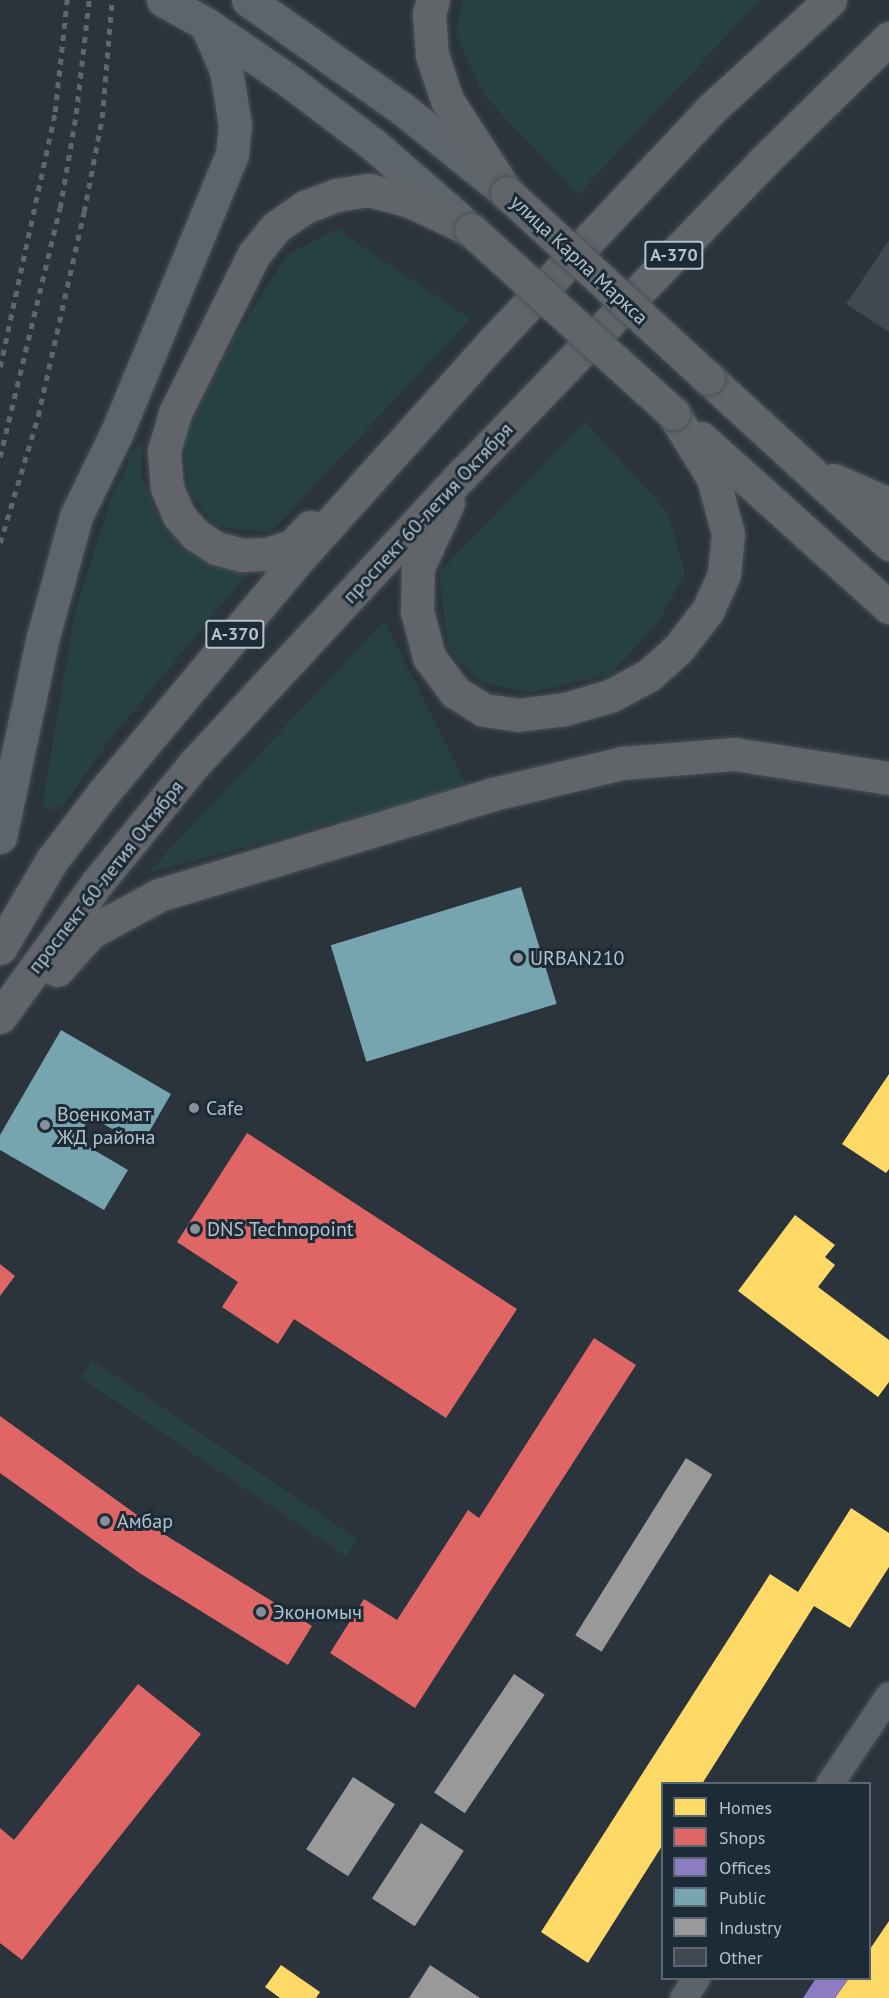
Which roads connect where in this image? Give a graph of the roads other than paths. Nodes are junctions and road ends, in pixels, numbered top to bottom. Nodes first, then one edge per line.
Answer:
1 (164, 0) edge
2 (248, 0) edge
3 (433, 0) edge
4 (818, 0) edge
5 (830, 0) edge
6 (206, 24) junction
7 (889, 38) edge
8 (709, 111) junction
9 (507, 193) junction
10 (471, 231) junction
11 (495, 340) junction
12 (673, 413) junction
13 (793, 456) junction
14 (462, 475) junction
15 (889, 504) edge
16 (889, 544) edge
17 (889, 607) edge
18 (889, 778) edge
19 (0, 837) edge
20 (0, 948) edge
21 (0, 1017) edge
22 (0, 1034) edge
23 (889, 1695) edge
24 (830, 1782) edge
25 (695, 1980) edge
26 (683, 1998) edge

1 - 6 main road
2 - 9 main road, улица Карла Маркса
3 - 9 highway
4 - 8 highway
5 - 8 highway, проспект 60-летия Октября / А-370
6 - 10 main road
6 - 19 main road
7 - 14 highway, проспект 60-летия Октября / А-370
8 - 11 highway, проспект 60-летия Октября / А-370
9 - 13 highway, улица Карла Маркса, bridge
10 - 11 highway
10 - 12 highway, bridge
11 - 20 highway, проспект 60-летия Октября / А-370
12 - 14 highway
12 - 17 highway
13 - 15 highway
13 - 16 highway, улица Карла Маркса
14 - 21 highway, проспект 60-летия Октября / А-370
18 - 22 highway
23 - 24 street
25 - 26 street

